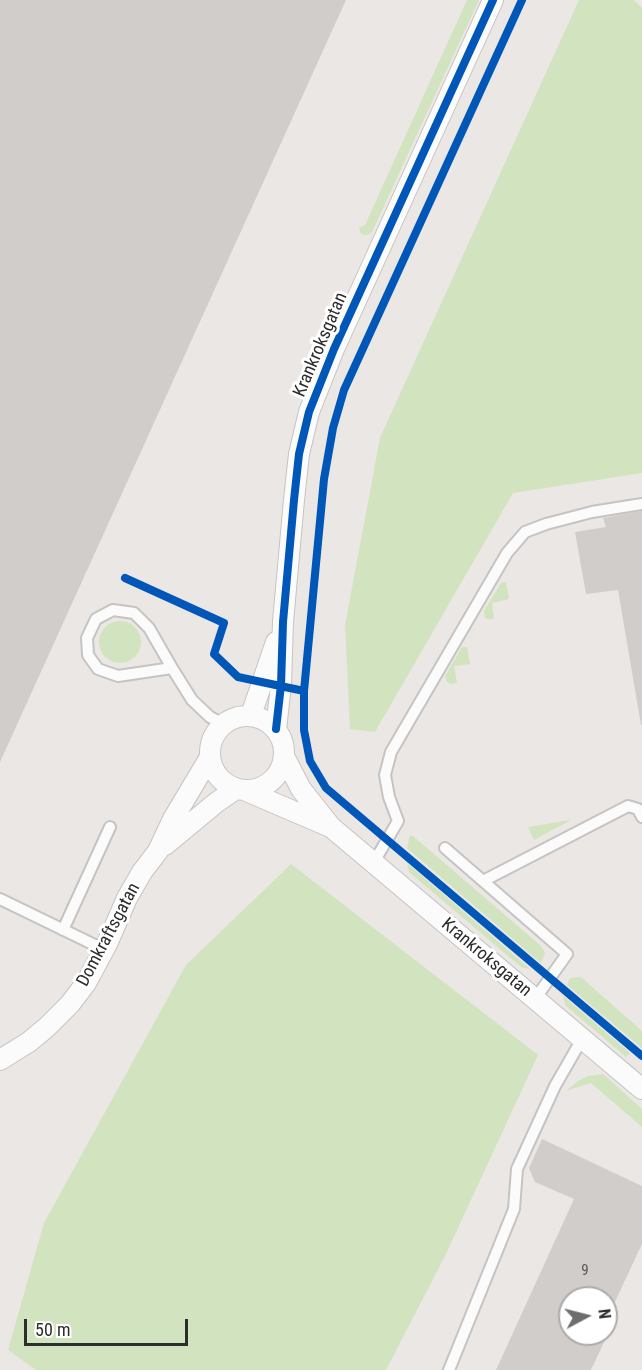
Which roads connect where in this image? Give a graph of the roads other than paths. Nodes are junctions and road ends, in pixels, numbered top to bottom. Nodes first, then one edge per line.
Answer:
1 (493, 0) edge
2 (642, 504) edge
3 (283, 622) junction
4 (172, 668) junction
5 (250, 716) junction
6 (223, 724) junction
7 (276, 729) junction
8 (284, 756) junction
9 (210, 757) junction
10 (240, 789) junction
11 (642, 817) edge
12 (110, 827) dead end
13 (331, 827) junction
14 (445, 848) dead end
15 (158, 851) junction
16 (374, 862) junction
17 (483, 881) junction
18 (0, 899) edge
19 (63, 930) junction
20 (105, 950) junction
21 (535, 999) junction
22 (582, 1039) junction
23 (0, 1060) edge
24 (642, 1089) edge
25 (448, 1370) edge

1 - 3 street, Krankroksgatan
2 - 16 lane
3 - 5 street, Krankroksgatan
3 - 7 street, Krankroksgatan
4 - 4 lane
4 - 6 lane
5 - 6 street
5 - 7 street
6 - 9 street
7 - 8 street
8 - 10 street
8 - 13 street, Krankroksgatan
9 - 10 street
9 - 15 street, Domkraftsgatan
10 - 13 street, Krankroksgatan
10 - 15 street, Domkraftsgatan
11 - 17 lane
12 - 19 lane
13 - 16 street, Krankroksgatan
14 - 17 lane
15 - 20 street, Domkraftsgatan
16 - 21 street, Krankroksgatan
17 - 21 lane
18 - 19 lane
19 - 20 lane
20 - 23 street, Domkraftsgatan
21 - 22 street, Krankroksgatan
22 - 24 street, Krankroksgatan
22 - 25 lane

